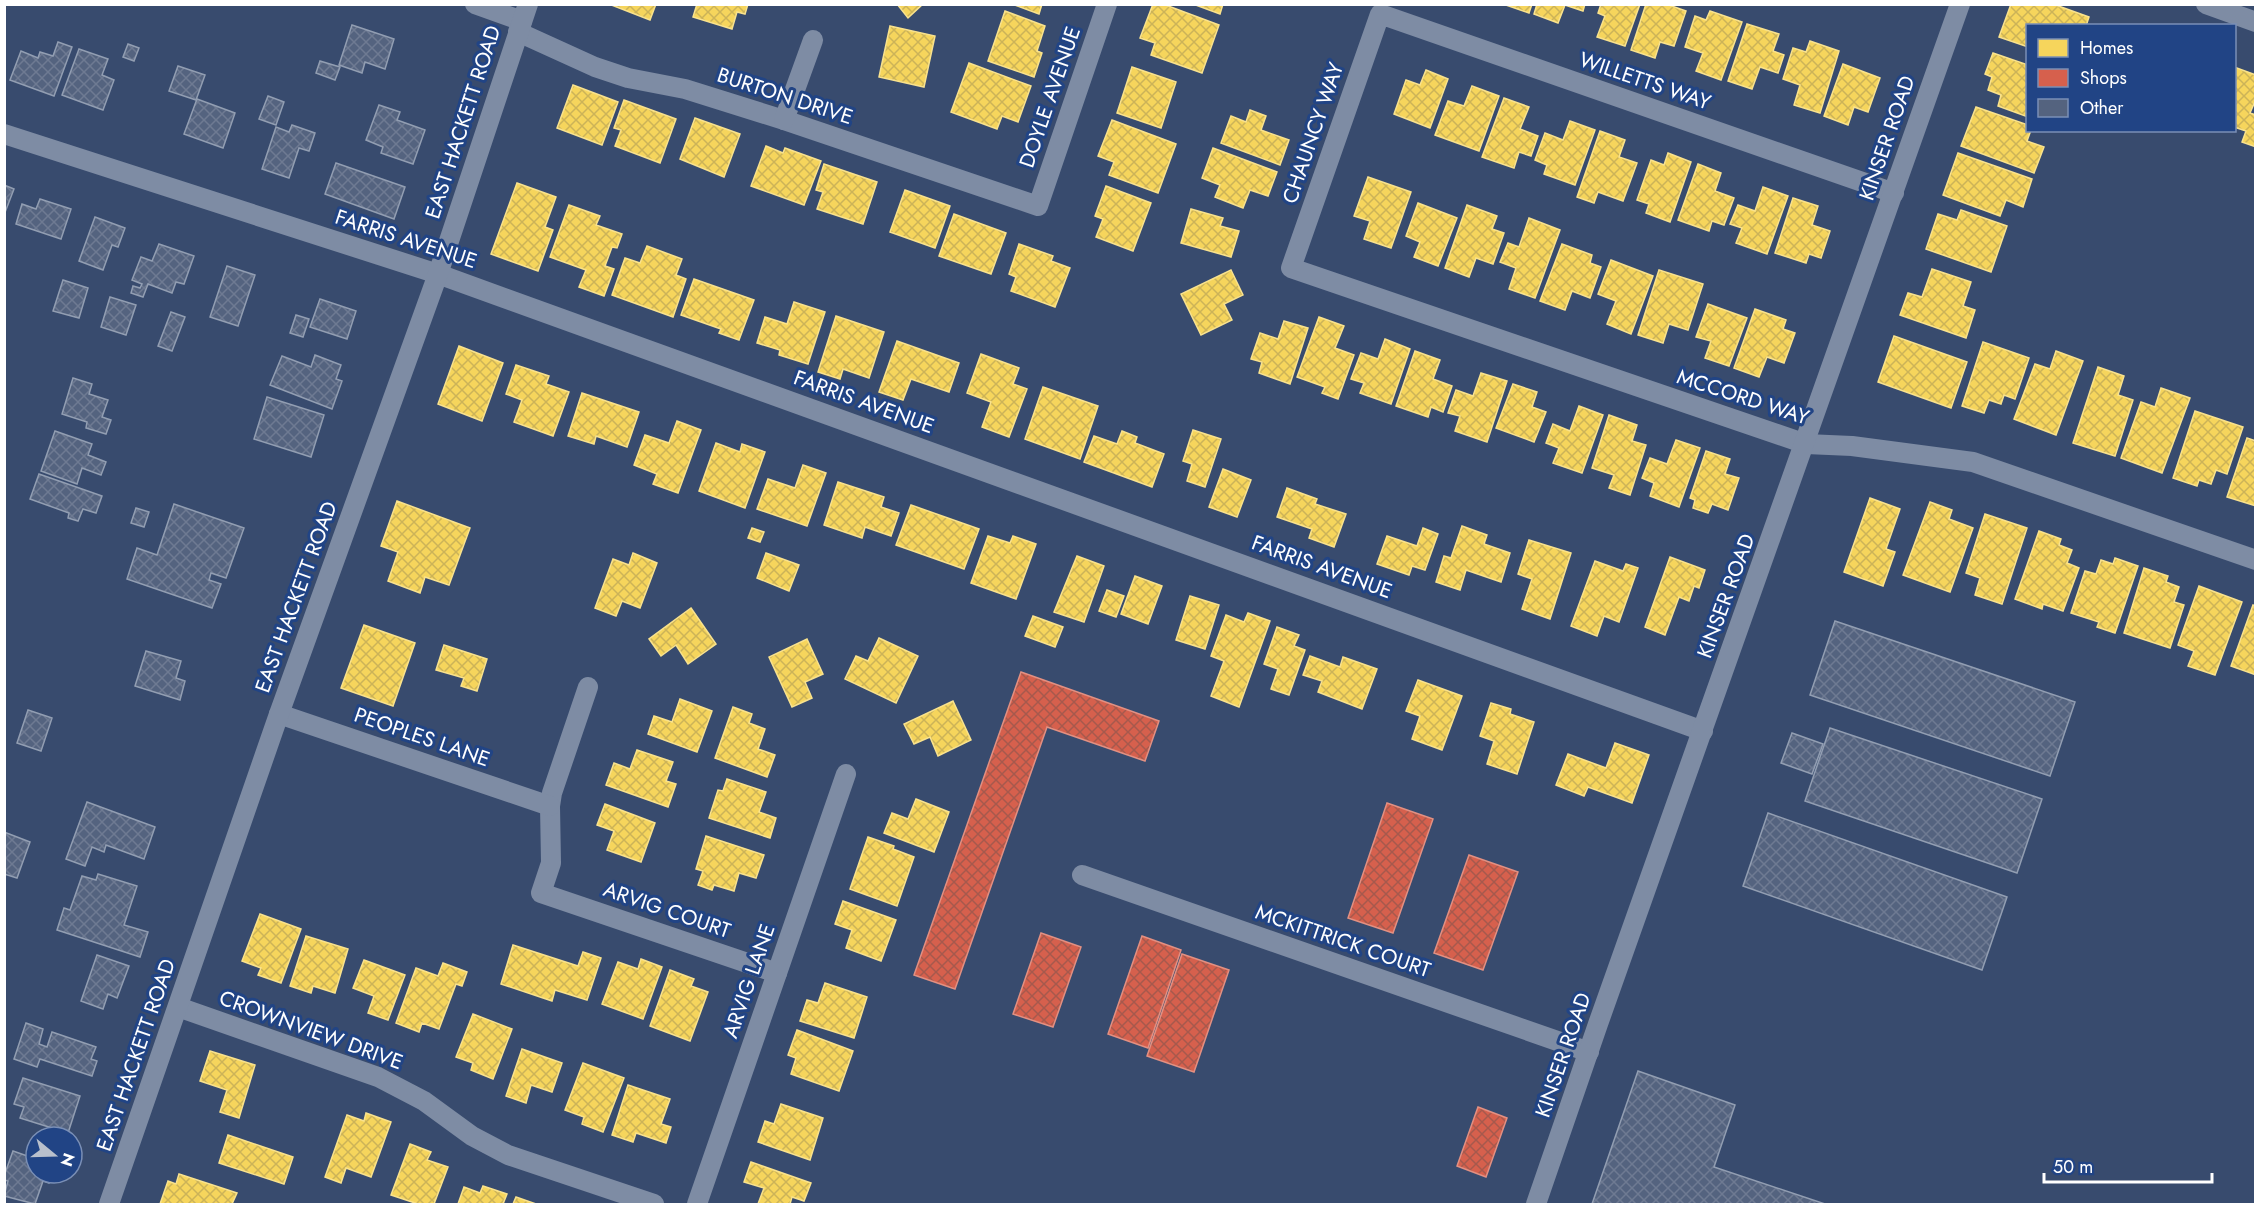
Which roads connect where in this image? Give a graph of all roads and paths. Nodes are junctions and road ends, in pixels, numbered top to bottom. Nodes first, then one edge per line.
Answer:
1 (475, 4) edge
2 (1107, 4) edge
3 (1960, 4) edge
4 (2206, 4) edge
5 (1380, 14) joint
6 (523, 19) edge
7 (2256, 22) edge
8 (813, 40) dead end
9 (784, 120) junction
10 (4, 134) edge
11 (1894, 193) junction
12 (1038, 206) joint
13 (1292, 268) joint
14 (438, 274) junction
15 (1806, 444) junction
16 (2256, 560) edge
17 (588, 687) dead end
18 (279, 714) junction
19 (1703, 731) junction
20 (846, 774) dead end
21 (550, 806) junction
22 (1082, 875) dead end
23 (777, 973) junction
24 (178, 1007) junction
25 (1589, 1052) junction
26 (109, 1204) edge
27 (654, 1204) edge
28 (697, 1204) edge
29 (1536, 1204) edge

1 - 6 street, BURTON DRIVE
2 - 12 street, DOYLE AVENUE
3 - 11 street, KINSER ROAD
4 - 7 street
5 - 11 street, WILLETTS WAY
5 - 13 street, CHAUNCY WAY
6 - 9 street, BURTON DRIVE
6 - 14 street, EAST HACKETT ROAD
8 - 9 street
9 - 12 street, BURTON DRIVE
10 - 14 street, FARRIS AVENUE
11 - 15 street, KINSER ROAD
13 - 15 street, MCCORD WAY
14 - 18 street, EAST HACKETT ROAD
14 - 19 street, FARRIS AVENUE
15 - 16 street, MCCORD WAY
15 - 19 street, KINSER ROAD
17 - 21 street
18 - 21 street, PEOPLES LANE
18 - 24 street, EAST HACKETT ROAD
19 - 25 street, KINSER ROAD
20 - 23 street, ARVIG LANE
21 - 23 street, ARVIG COURT
22 - 25 street, MCKITTRICK COURT
23 - 28 street, ARVIG LANE
24 - 26 street, EAST HACKETT ROAD
24 - 27 street, CROWNVIEW DRIVE
25 - 29 street, KINSER ROAD

